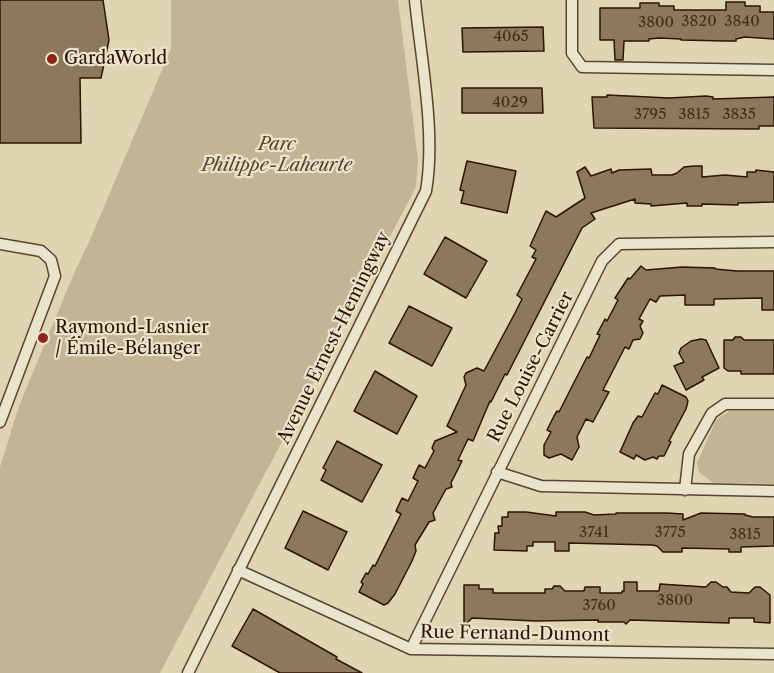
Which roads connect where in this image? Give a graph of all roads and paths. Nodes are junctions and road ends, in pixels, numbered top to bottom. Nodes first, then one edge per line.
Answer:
1 (415, 0) edge
2 (572, 0) edge
3 (774, 70) edge
4 (774, 242) edge
5 (0, 244) edge
6 (774, 404) edge
7 (0, 422) edge
8 (496, 472) junction
9 (685, 490) junction
10 (774, 491) edge
11 (238, 570) junction
12 (411, 649) junction
13 (774, 654) edge
14 (188, 673) edge

1 - 11 street, Avenue Ernest-Hemingway
2 - 3 street
4 - 8 street, Rue Louise-Carrier
5 - 7 street
6 - 9 street
8 - 9 street
8 - 12 street, Rue Louise-Carrier
9 - 10 street
11 - 12 street, Rue Fernand-Dumont
11 - 14 street, Avenue Ernest-Hemingway
12 - 13 street, Rue Fernand-Dumont

